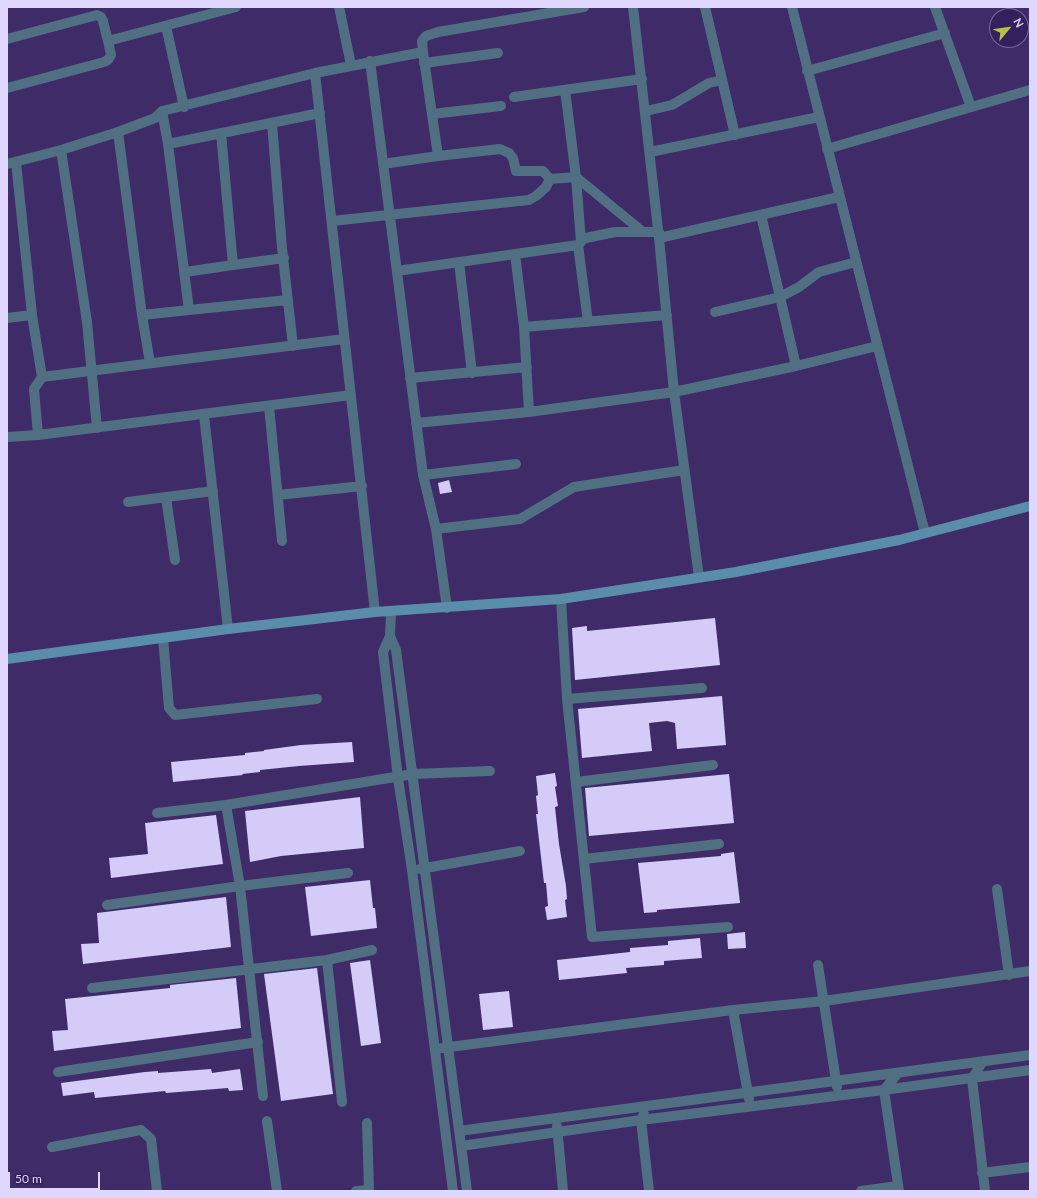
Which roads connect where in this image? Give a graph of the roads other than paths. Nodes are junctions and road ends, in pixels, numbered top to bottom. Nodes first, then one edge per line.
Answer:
1 (236, 7) edge
2 (339, 7) edge
3 (584, 7) edge
4 (633, 7) edge
5 (705, 7) edge
6 (792, 7) edge
7 (936, 7) edge
8 (544, 10) edge
9 (204, 11) edge
10 (166, 26) junction
11 (944, 33) junction
12 (7, 39) edge
13 (108, 41) junction
14 (423, 52) junction
15 (498, 53) dead end
16 (370, 61) junction
17 (424, 63) junction
18 (351, 65) junction
19 (807, 72) junction
20 (315, 73) junction
21 (642, 79) junction
22 (722, 80) junction
23 (7, 88) edge
24 (565, 90) junction
25 (1030, 90) edge
26 (514, 97) dead end
27 (500, 106) dead end
28 (184, 107) junction
29 (971, 107) junction
30 (162, 111) junction
31 (646, 111) junction
32 (320, 113) junction
33 (432, 114) junction
34 (819, 117) junction
35 (272, 123) junction
36 (118, 132) junction
37 (221, 133) junction
38 (735, 135) junction
39 (168, 144) junction
40 (827, 149) junction
41 (61, 150) junction
42 (650, 152) junction
43 (438, 156) junction
44 (11, 163) edge
45 (383, 164) junction
46 (576, 177) junction
47 (550, 179) junction
48 (839, 197) junction
49 (761, 215) junction
50 (390, 216) junction
51 (332, 221) junction
52 (644, 232) junction
53 (659, 235) junction
54 (579, 242) junction
55 (514, 254) junction
56 (284, 258) junction
57 (459, 262) junction
58 (856, 262) junction
59 (233, 265) junction
60 (397, 271) junction
61 (185, 272) junction
62 (780, 298) junction
63 (288, 300) junction
64 (189, 310) junction
65 (716, 312) dead end
66 (32, 315) junction
67 (142, 315) junction
68 (667, 315) junction
69 (7, 318) edge
70 (588, 322) junction
71 (524, 327) junction
72 (344, 339) junction
73 (293, 346) junction
74 (877, 346) junction
75 (150, 363) junction
76 (796, 366) junction
77 (526, 367) junction
78 (92, 370) junction
79 (472, 374) junction
80 (42, 377) junction
81 (410, 378) junction
82 (674, 392) junction
83 (351, 395) junction
84 (269, 406) junction
85 (529, 412) junction
86 (204, 415) junction
87 (416, 422) junction
88 (97, 428) junction
89 (38, 434) junction
90 (7, 437) edge
91 (516, 464) dead end
92 (684, 470) junction
93 (422, 475) junction
94 (362, 486) junction
95 (212, 491) junction
96 (278, 495) junction
97 (166, 497) junction
98 (128, 502) dead end
99 (1030, 506) edge
100 (436, 529) junction
101 (925, 533) junction
102 (282, 541) dead end
103 (175, 560) dead end
104 (699, 577) junction
105 (560, 599) junction
106 (447, 608) junction
107 (375, 612) junction
108 (391, 612) junction
109 (228, 629) junction
110 (390, 636) junction
111 (163, 638) junction
112 (7, 659) edge
113 (702, 688) dead end
114 (317, 699) dead end
115 (567, 699) junction
116 (713, 765) dead end
117 (490, 771) dead end
118 (413, 774) junction
119 (398, 778) junction
120 (576, 782) junction
121 (226, 805) junction
122 (157, 814) dead end
123 (718, 844) dead end
124 (520, 851) dead end
125 (584, 859) junction
126 (426, 868) junction
127 (412, 870) junction
128 (348, 873) dead end
129 (240, 886) junction
130 (998, 889) dead end
131 (107, 905) dead end
132 (728, 927) dead end
133 (372, 950) dead end
134 (327, 960) junction
135 (818, 964) dead end
136 (249, 968) junction
137 (1030, 971) edge
138 (1009, 975) junction
139 (92, 988) dead end
140 (824, 1001) junction
141 (733, 1010) junction
142 (258, 1042) junction
143 (448, 1047) junction
144 (434, 1049) junction
145 (1030, 1055) edge
146 (983, 1061) junction
147 (1030, 1070) edge
148 (58, 1072) dead end
149 (898, 1072) junction
150 (972, 1079) junction
151 (837, 1081) junction
152 (884, 1090) junction
153 (748, 1092) junction
154 (838, 1095) junction
155 (263, 1096) dead end
156 (342, 1102) dead end
157 (649, 1106) junction
158 (750, 1107) junction
159 (556, 1118) junction
160 (640, 1120) junction
161 (267, 1121) dead end
162 (367, 1123) dead end
163 (558, 1133) junction
164 (460, 1139) junction
165 (446, 1141) junction
166 (52, 1147) dead end
167 (1030, 1167) edge
168 (982, 1173) junction
169 (898, 1189) edge
170 (369, 1190) edge
171 (157, 1191) edge
172 (277, 1191) edge
173 (356, 1191) edge
174 (453, 1191) edge
175 (467, 1191) edge
176 (563, 1191) edge
177 (649, 1191) edge
178 (861, 1191) edge
179 (985, 1191) edge

1 - 9 street
2 - 18 street
3 - 8 street
4 - 21 street
5 - 22 street
6 - 19 street
7 - 11 street
8 - 14 street
9 - 10 street
10 - 13 street
10 - 28 street
11 - 19 street
11 - 29 street
12 - 13 street
13 - 23 street
14 - 16 street
14 - 17 street
15 - 17 street
16 - 18 street
16 - 45 street
17 - 33 street
18 - 20 street
19 - 34 street
20 - 28 street
20 - 32 street
21 - 24 street
21 - 31 street
22 - 31 street
22 - 38 street
24 - 26 street
24 - 46 street
25 - 29 street
27 - 33 street
28 - 30 street
29 - 40 street
30 - 36 street
30 - 39 street
31 - 42 street
32 - 35 street
32 - 51 street
33 - 43 street
34 - 38 street
34 - 40 street
35 - 37 street
35 - 56 street
36 - 41 street
36 - 67 street
37 - 39 street
37 - 59 street
38 - 42 street
39 - 61 street
40 - 48 street
41 - 44 street
41 - 78 street
42 - 53 street
43 - 45 street
43 - 47 street
44 - 66 street
45 - 50 street
46 - 47 street
46 - 52 street
46 - 54 street
47 - 50 street
48 - 49 street
48 - 58 street
49 - 53 street
49 - 62 street
50 - 51 street
50 - 60 street
51 - 72 street
52 - 53 street
52 - 54 street
53 - 68 street
54 - 55 street
54 - 70 street
55 - 57 street
55 - 71 street
56 - 59 street
56 - 63 street
57 - 60 street
57 - 79 street
58 - 62 street
58 - 74 street
59 - 61 street
60 - 81 street
61 - 64 street
62 - 65 street
62 - 76 street
63 - 64 street
63 - 73 street
64 - 67 street
66 - 69 street
66 - 80 street
67 - 75 street
68 - 70 street
68 - 82 street
70 - 71 street
71 - 77 street
72 - 73 street
72 - 83 street
73 - 75 street
74 - 76 street
74 - 101 street
75 - 78 street
76 - 82 street
77 - 79 street
77 - 85 street
78 - 80 street
78 - 88 street
79 - 81 street
80 - 89 street
81 - 87 street
82 - 85 street
82 - 92 street
83 - 84 street
83 - 94 street
84 - 86 street
84 - 96 street
85 - 87 street
86 - 88 street
86 - 95 street
87 - 93 street
88 - 89 street
89 - 90 street
91 - 93 street
92 - 100 street
92 - 104 street
93 - 100 street
94 - 96 street
94 - 107 street
95 - 97 street
95 - 109 street
96 - 102 street
97 - 98 street
97 - 103 street
99 - 101 street
100 - 106 street
101 - 104 street
104 - 105 street
105 - 106 street
105 - 115 street
106 - 108 street
107 - 108 street
107 - 109 street
108 - 110 street
109 - 111 street
110 - 118 street
110 - 119 street
111 - 112 street
111 - 114 street
113 - 115 street
115 - 120 street
116 - 120 street
117 - 118 street
118 - 119 street
118 - 126 street
119 - 121 street
119 - 127 street
120 - 125 street
121 - 122 street
121 - 129 street
123 - 125 street
124 - 126 street
125 - 132 street
126 - 127 street
126 - 143 street
127 - 144 street
128 - 129 street
129 - 131 street
129 - 136 street
130 - 138 street
133 - 134 street
134 - 136 street
134 - 156 street
135 - 140 street
136 - 139 street
136 - 142 street
137 - 138 street
138 - 140 street
140 - 141 street
140 - 151 street
141 - 143 street
141 - 153 street
142 - 148 street
142 - 155 street
143 - 144 street
143 - 164 street
144 - 165 street
145 - 146 street
146 - 149 street
146 - 150 street
147 - 150 street
149 - 151 street
149 - 152 street
150 - 152 street
150 - 168 street
151 - 153 street
151 - 154 street
152 - 154 street
152 - 169 street
153 - 157 street
153 - 158 street
154 - 158 street
157 - 159 street
157 - 160 street
158 - 160 street
159 - 163 street
159 - 164 street
160 - 163 street
160 - 177 street
161 - 172 street
162 - 170 street
163 - 164 street
163 - 176 street
164 - 165 street
164 - 175 street
165 - 174 street
166 - 171 street
167 - 168 street
168 - 179 street
169 - 178 street
170 - 173 street

